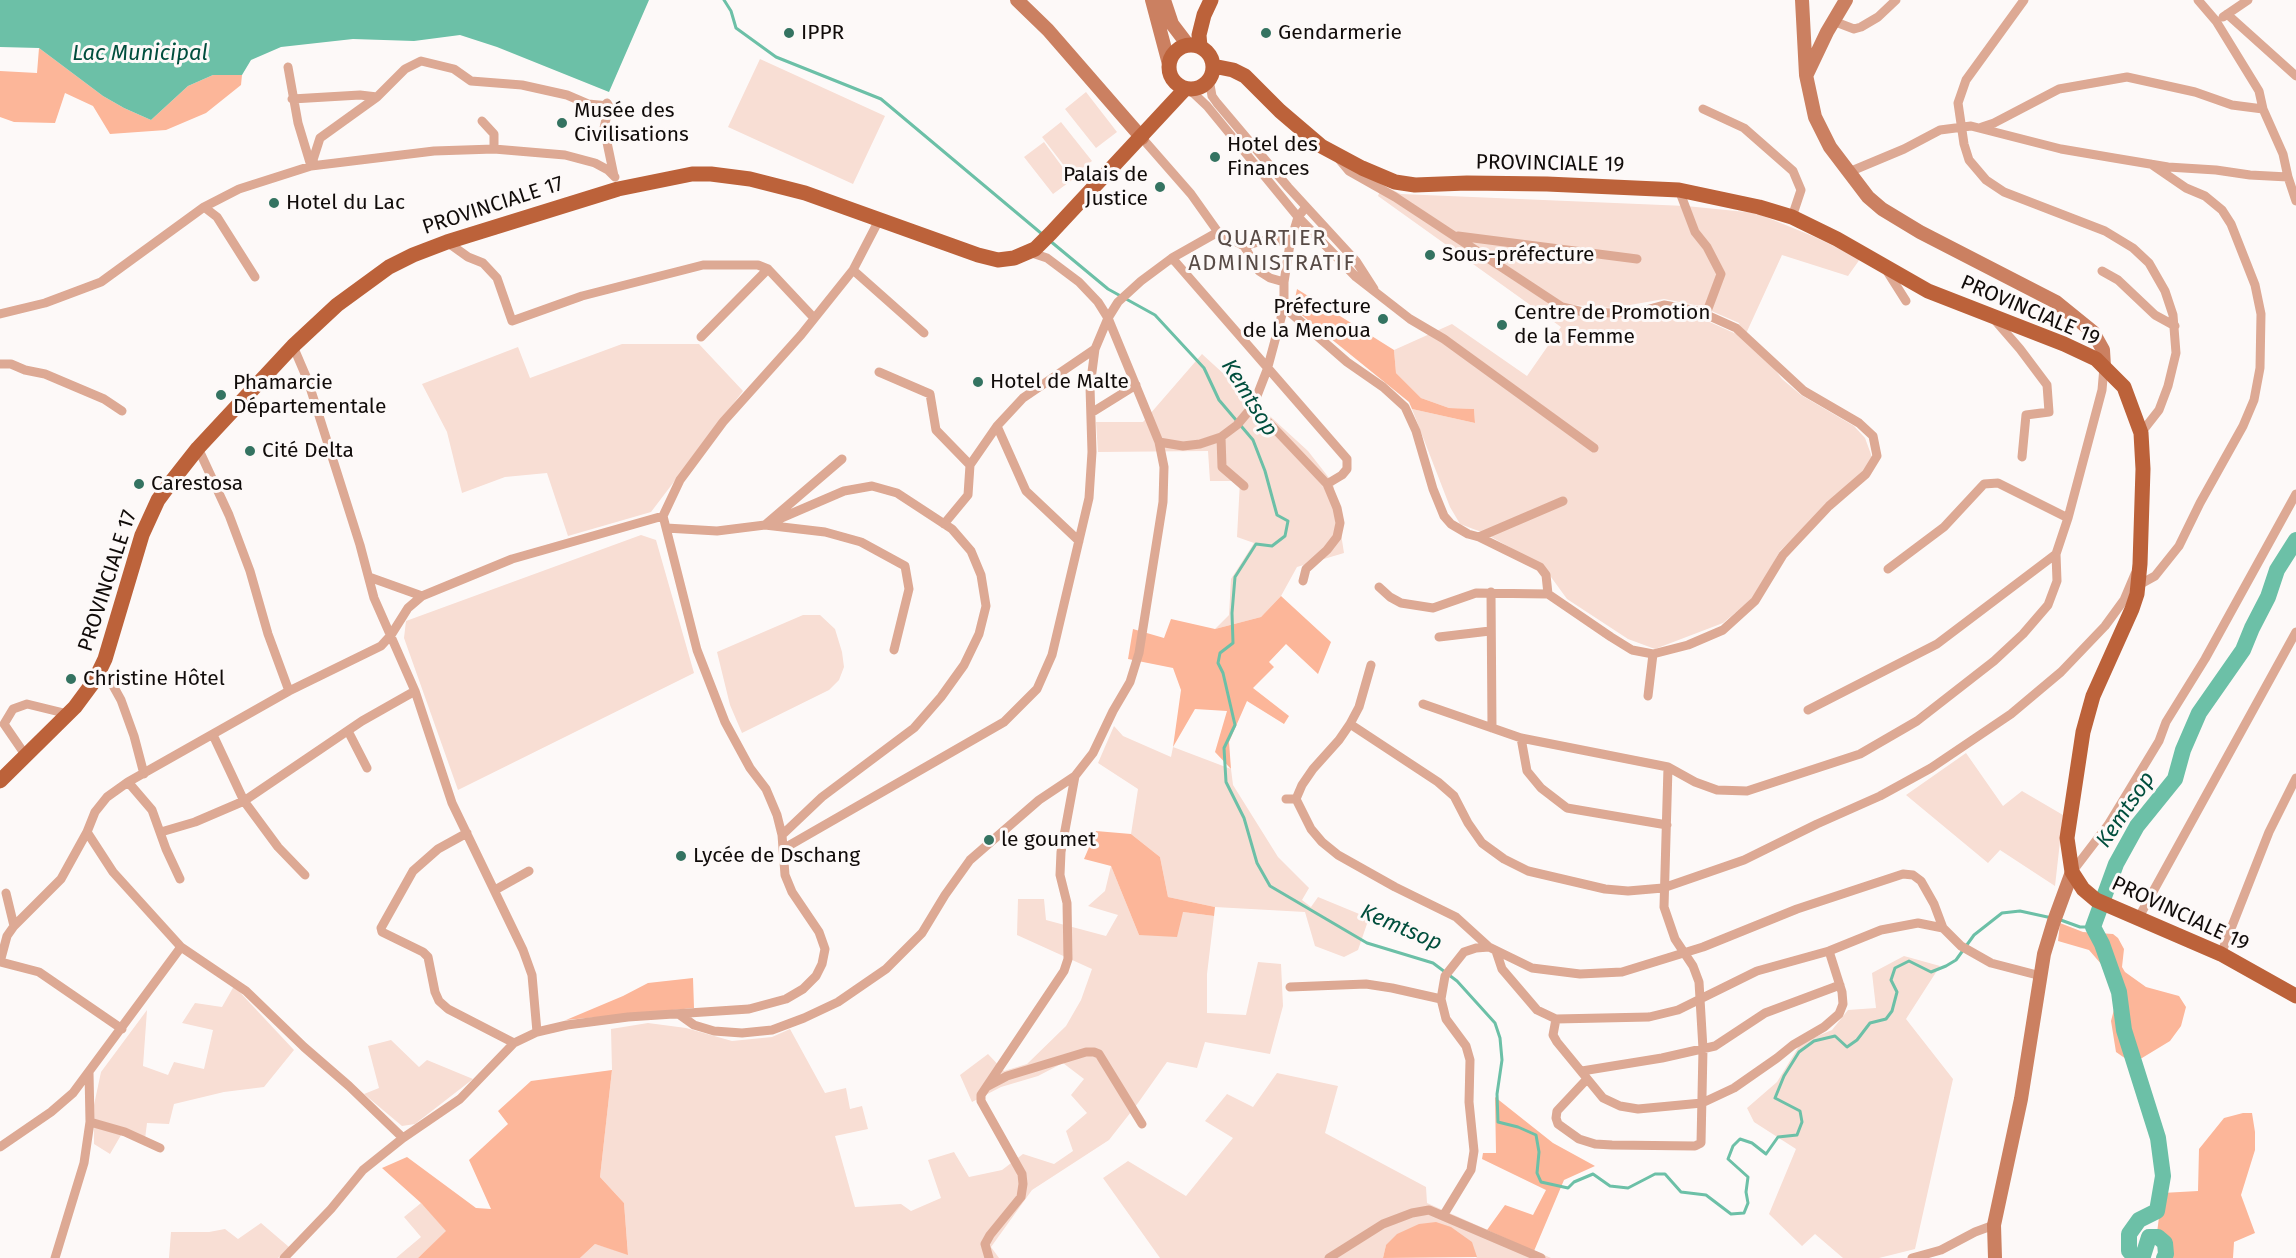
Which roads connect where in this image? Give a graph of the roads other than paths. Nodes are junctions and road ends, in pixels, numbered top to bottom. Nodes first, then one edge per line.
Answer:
1 (1017, 0) edge
2 (1152, 0) edge
3 (1164, 0) edge
4 (1211, 0) edge
5 (1802, 0) edge
6 (1846, 0) edge
7 (1896, 0) edge
8 (2024, 0) edge
9 (2198, 0) edge
10 (2248, 0) edge
11 (2227, 14) junction
12 (1833, 21) junction
13 (2216, 21) junction
14 (1194, 46) junction
15 (1170, 64) junction
16 (288, 67) dead end
17 (1211, 73) junction
18 (1806, 75) junction
19 (2296, 76) edge
20 (1187, 89) junction
21 (377, 97) junction
22 (292, 99) junction
23 (1703, 109) dead end
24 (2263, 109) junction
25 (482, 121) dead end
26 (1982, 127) junction
27 (1960, 128) junction
28 (1142, 138) junction
29 (494, 149) junction
30 (1334, 153) junction
31 (2151, 164) junction
32 (310, 166) junction
33 (1849, 172) junction
34 (2288, 177) junction
35 (616, 183) junction
36 (1679, 190) junction
37 (2296, 201) edge
38 (204, 207) junction
39 (1306, 207) junction
40 (1298, 217) junction
41 (1792, 217) junction
42 (879, 220) junction
43 (1218, 232) junction
44 (1456, 236) junction
45 (447, 242) junction
46 (1040, 243) junction
47 (1290, 244) junction
48 (1244, 246) junction
49 (1172, 258) junction
50 (1637, 259) dead end
51 (1884, 266) junction
52 (768, 269) junction
53 (853, 270) junction
54 (2102, 271) dead end
55 (255, 277) dead end
56 (1284, 282) junction
57 (1375, 291) junction
58 (1906, 301) dead end
59 (1284, 307) junction
60 (0, 314) edge
61 (1706, 314) junction
62 (1992, 316) junction
63 (814, 318) junction
64 (1108, 318) junction
65 (2175, 326) junction
66 (924, 333) dead end
67 (701, 337) dead end
68 (293, 346) junction
69 (1095, 349) junction
70 (0, 364) edge
71 (2104, 368) junction
72 (1268, 370) junction
73 (879, 372) dead end
74 (1136, 385) junction
75 (1253, 406) junction
76 (122, 411) dead end
77 (1090, 413) junction
78 (997, 426) junction
79 (2141, 433) junction
80 (1221, 437) junction
81 (1159, 442) junction
82 (198, 448) junction
83 (1594, 448) dead end
84 (2022, 457) dead end
85 (842, 459) dead end
86 (970, 465) junction
87 (1327, 484) junction
88 (1244, 486) dead end
89 (2296, 494) edge
90 (1563, 501) dead end
91 (663, 516) junction
92 (2068, 518) junction
93 (944, 524) junction
94 (765, 525) junction
95 (666, 528) junction
96 (1479, 537) junction
97 (1079, 541) junction
98 (2056, 554) junction
99 (2140, 564) junction
100 (1888, 569) dead end
101 (369, 577) junction
102 (1303, 581) dead end
103 (2137, 586) junction
104 (1378, 587) dead end
105 (1491, 592) junction
106 (1548, 594) junction
107 (422, 596) junction
108 (1490, 631) junction
109 (2296, 632) edge
110 (391, 636) junction
111 (1439, 637) dead end
112 (894, 650) dead end
113 (1653, 654) junction
114 (1371, 664) dead end
115 (100, 671) junction
116 (289, 691) junction
117 (415, 691) junction
118 (1648, 696) dead end
119 (1422, 704) dead end
120 (1808, 711) dead end
121 (68, 714) junction
122 (1350, 724) junction
123 (1492, 728) junction
124 (348, 731) junction
125 (213, 735) junction
126 (1521, 738) junction
127 (26, 756) junction
128 (1668, 767) junction
129 (367, 768) dead end
130 (144, 774) junction
131 (1076, 776) junction
132 (2296, 778) edge
133 (0, 780) edge
134 (128, 782) junction
135 (244, 801) junction
136 (1667, 825) junction
137 (87, 832) junction
138 (161, 832) junction
139 (467, 833) junction
140 (782, 835) junction
141 (783, 849) junction
142 (529, 871) dead end
143 (2072, 872) junction
144 (305, 875) dead end
145 (180, 879) dead end
146 (1663, 888) junction
147 (495, 890) junction
148 (6, 893) dead end
149 (2139, 917) junction
150 (14, 926) junction
151 (1942, 928) junction
152 (181, 947) junction
153 (1493, 949) junction
154 (1829, 951) junction
155 (1685, 952) junction
156 (2221, 954) junction
157 (1, 962) edge
158 (2041, 976) junction
159 (1840, 984) junction
160 (1290, 987) dead end
161 (2296, 996) edge
162 (1442, 999) junction
163 (1700, 1000) junction
164 (680, 1015) junction
165 (1556, 1018) junction
166 (122, 1029) junction
167 (537, 1032) junction
168 (514, 1043) junction
169 (1703, 1049) junction
170 (89, 1072) junction
171 (1585, 1075) junction
172 (986, 1087) junction
173 (1702, 1103) junction
174 (90, 1122) junction
175 (1142, 1124) dead end
176 (403, 1138) junction
177 (0, 1147) edge
178 (160, 1148) dead end
179 (1443, 1216) junction
180 (1995, 1225) junction
181 (55, 1258) edge
182 (285, 1258) edge
183 (989, 1258) edge
184 (1329, 1258) edge
185 (1541, 1258) edge
186 (1912, 1258) edge
187 (1995, 1258) edge

1 - 28 street
2 - 15 street
3 - 14 street
4 - 14 main road
5 - 18 street
6 - 12 street
7 - 12 street
8 - 27 street
9 - 13 street
10 - 11 street
11 - 13 street
11 - 19 street
12 - 18 street
13 - 24 street
14 - 15 main road
14 - 17 main road
15 - 20 main road
16 - 22 street
17 - 20 main road
17 - 30 main road, PROVINCIALE 19
17 - 39 street
18 - 33 street
20 - 28 main road
20 - 40 street
21 - 22 street
21 - 32 street
21 - 35 street
22 - 32 street
23 - 41 street
24 - 26 street
24 - 34 street
25 - 29 street
26 - 27 street
26 - 31 street
27 - 33 street
27 - 65 street
28 - 43 street
28 - 46 main road
29 - 32 street
29 - 35 street
30 - 36 main road, PROVINCIALE 19
30 - 44 street
31 - 34 street
31 - 103 street
32 - 38 street
33 - 71 street
34 - 37 street
35 - 42 main road, PROVINCIALE 17
35 - 45 main road, PROVINCIALE 17
36 - 41 main road, PROVINCIALE 19
36 - 61 street
38 - 55 street
38 - 60 street
39 - 40 street
39 - 57 street
40 - 47 street
40 - 57 street
41 - 51 main road, PROVINCIALE 19
42 - 46 main road, PROVINCIALE 17
42 - 53 street
43 - 48 street
43 - 49 street
44 - 50 street
44 - 61 street
45 - 52 street
45 - 68 main road, PROVINCIALE 17
46 - 64 street
47 - 48 street
47 - 56 street
48 - 56 street
49 - 64 street
49 - 72 street
51 - 58 street
51 - 62 main road, PROVINCIALE 19
52 - 63 street
52 - 67 street
53 - 63 street
53 - 66 street
54 - 65 street
56 - 59 street
57 - 83 street
59 - 72 street
59 - 96 street
61 - 113 street
62 - 71 main road, PROVINCIALE 19
62 - 84 street
63 - 91 street
64 - 69 street
64 - 74 street
65 - 79 street
68 - 82 main road, PROVINCIALE 17
68 - 101 street
69 - 77 street
69 - 78 street
70 - 76 street
71 - 79 main road, PROVINCIALE 19
71 - 92 street
72 - 75 street
72 - 87 street
73 - 86 street
74 - 77 street
74 - 81 street
75 - 80 street
75 - 87 street
77 - 97 street
78 - 86 street
78 - 97 street
79 - 99 main road, PROVINCIALE 19
80 - 81 street
80 - 88 street
81 - 131 street
82 - 115 main road, PROVINCIALE 17
82 - 116 street
85 - 94 street
86 - 93 street
87 - 102 street
89 - 143 street
90 - 96 street
91 - 95 street
91 - 107 street
92 - 98 street
92 - 100 street
93 - 94 street
93 - 140 street
94 - 95 street
94 - 112 street
95 - 140 street
96 - 106 street
97 - 141 street
98 - 120 street
98 - 128 street
99 - 103 main road, PROVINCIALE 19
99 - 146 street
101 - 107 street
101 - 110 street
103 - 143 main road, PROVINCIALE 19
104 - 105 street
105 - 106 street
105 - 108 street
106 - 113 street
107 - 110 street
108 - 111 street
108 - 123 street
109 - 149 street
110 - 116 street
110 - 117 street
113 - 118 street
114 - 122 street
115 - 121 main road, PROVINCIALE 17
115 - 130 street
116 - 125 street
117 - 124 street
117 - 139 street
119 - 123 street
121 - 127 main road, PROVINCIALE 17
121 - 127 street
122 - 146 street
122 - 153 street
123 - 126 street
124 - 129 street
124 - 135 street
125 - 130 street
125 - 135 street
126 - 128 street
126 - 136 street
127 - 133 main road, PROVINCIALE 17
128 - 136 street
130 - 134 street
131 - 164 street
131 - 172 street
132 - 156 street
134 - 137 street
134 - 138 street
135 - 138 street
135 - 144 street
136 - 146 street
137 - 150 street
137 - 152 street
138 - 145 street
139 - 147 street
139 - 168 street
140 - 141 street
141 - 164 street
142 - 147 street
143 - 149 main road, PROVINCIALE 19
143 - 158 street
146 - 155 street
147 - 167 street
148 - 150 street
149 - 156 main road, PROVINCIALE 19
150 - 157 street
151 - 154 street
151 - 155 street
151 - 158 street
152 - 166 street
152 - 176 street
153 - 155 street
153 - 162 street
153 - 165 street
154 - 159 street
154 - 163 street
155 - 163 street
156 - 161 main road, PROVINCIALE 19
157 - 166 street
158 - 180 street
159 - 169 street
159 - 173 street
160 - 162 street
162 - 179 street
163 - 165 street
163 - 169 street
164 - 167 street
165 - 171 street
166 - 170 street
167 - 168 street
168 - 176 street
169 - 171 street
169 - 173 street
170 - 174 street
170 - 177 street
171 - 173 street
171 - 173 street
172 - 175 street
172 - 183 street
174 - 178 street
174 - 181 street
176 - 182 street
179 - 184 street
179 - 185 street
180 - 186 street
180 - 187 street

